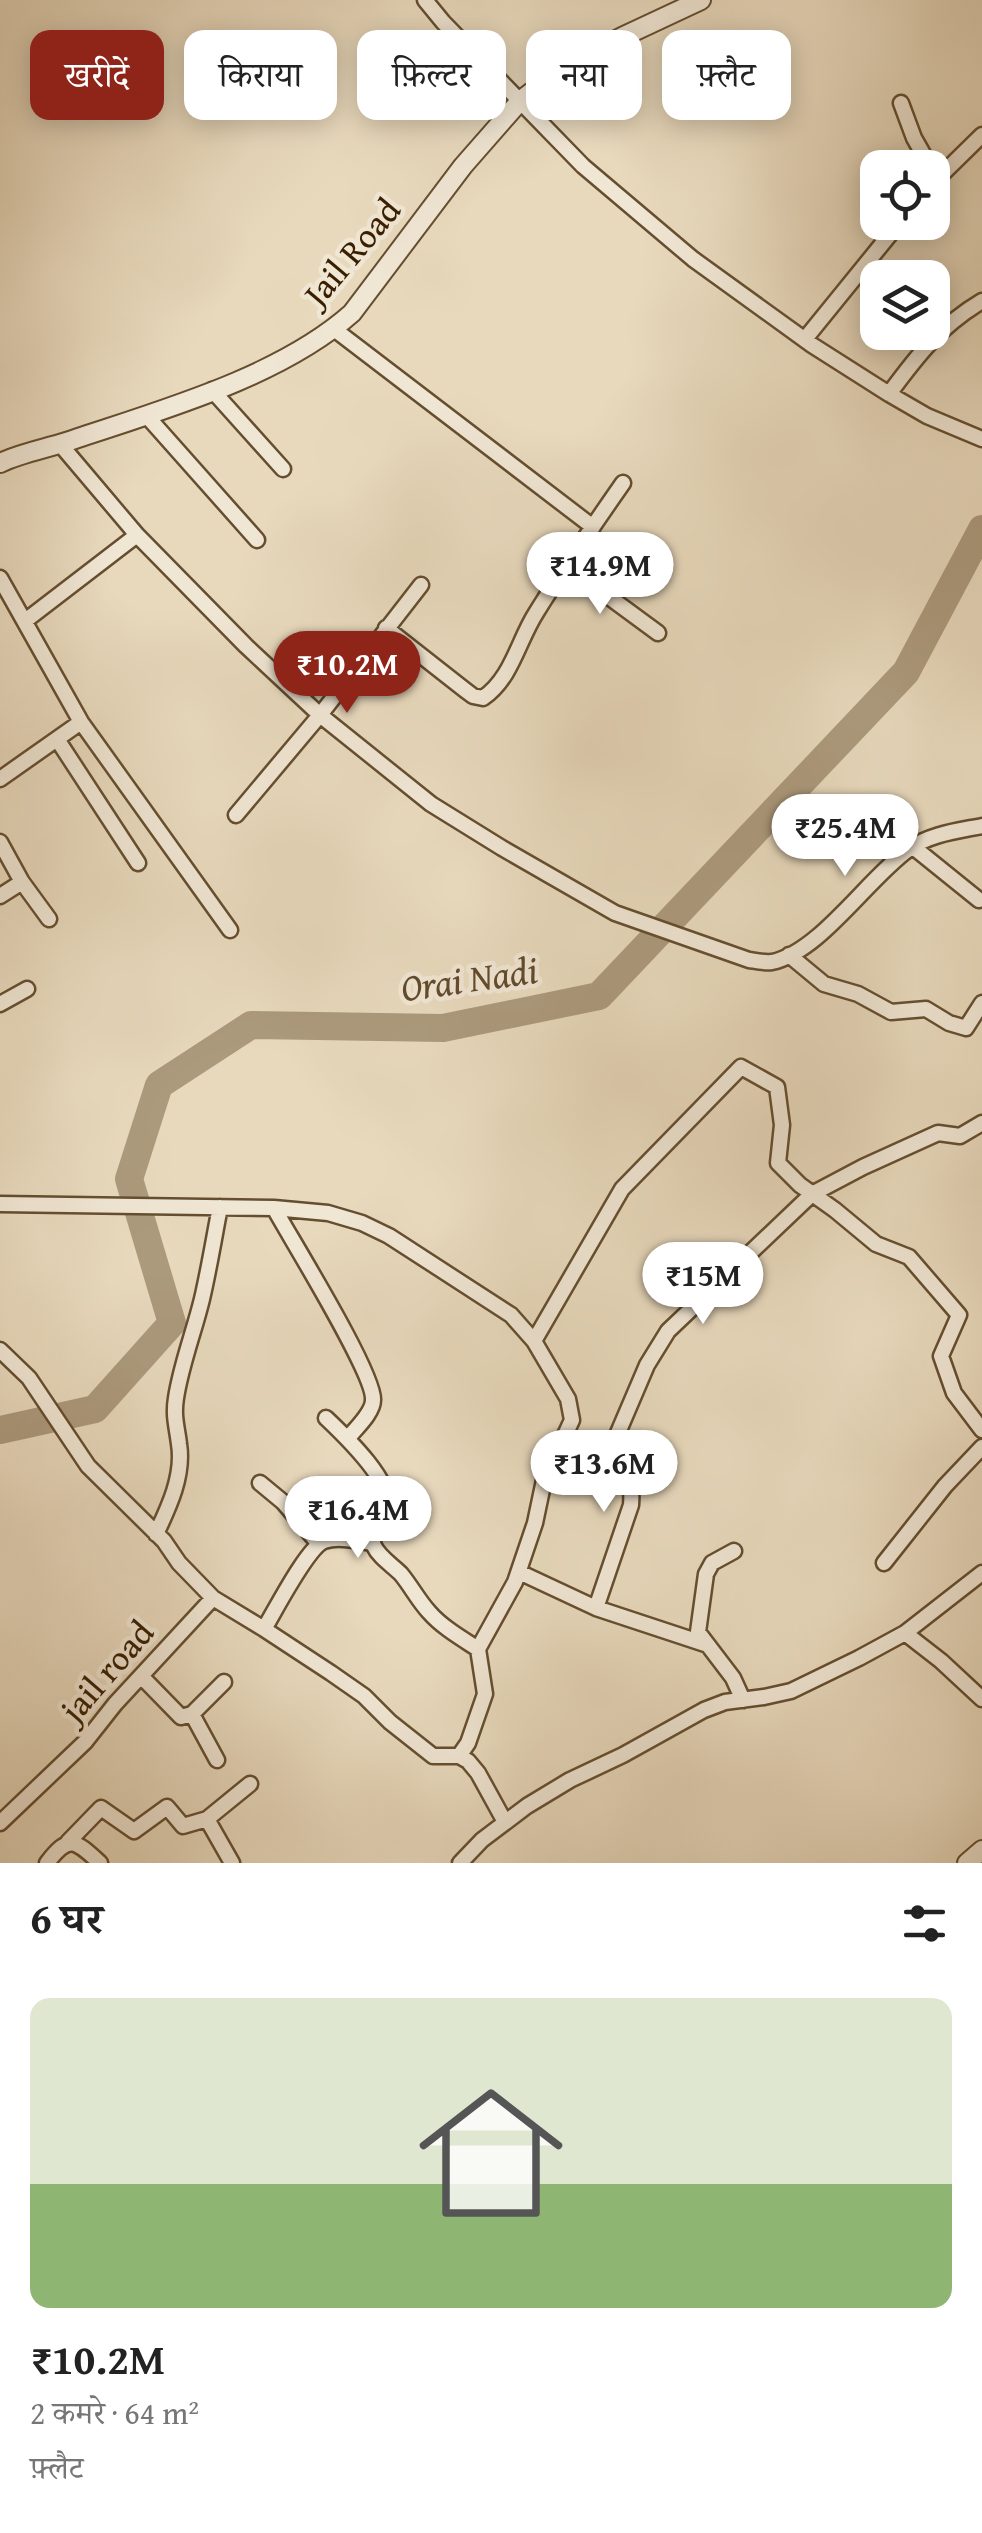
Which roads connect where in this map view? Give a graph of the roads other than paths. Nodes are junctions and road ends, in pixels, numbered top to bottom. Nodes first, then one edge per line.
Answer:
1 (425, 0) edge
2 (701, 0) edge
3 (520, 101) junction
4 (901, 103) dead end
5 (982, 135) edge
6 (920, 150) edge
7 (950, 161) edge
8 (886, 240) edge
9 (982, 301) edge
10 (334, 330) junction
11 (805, 340) junction
12 (212, 390) junction
13 (890, 394) junction
14 (146, 415) junction
15 (982, 439) edge
16 (60, 444) junction
17 (4, 455) edge
18 (283, 469) dead end
19 (623, 484) dead end
20 (593, 527) junction
21 (136, 535) junction
22 (257, 540) dead end
23 (567, 566) junction
24 (0, 578) edge
25 (421, 584) dead end
26 (24, 621) junction
27 (386, 628) junction
28 (658, 634) dead end
29 (320, 715) junction
30 (81, 722) junction
31 (57, 739) junction
32 (1, 776) edge
33 (236, 815) dead end
34 (982, 826) edge
35 (0, 842) edge
36 (912, 846) junction
37 (138, 863) dead end
38 (22, 882) junction
39 (0, 896) edge
40 (979, 900) dead end
41 (49, 919) dead end
42 (230, 930) dead end
43 (788, 955) junction
44 (27, 989) dead end
45 (982, 1003) edge
46 (0, 1004) edge
47 (982, 1123) edge
48 (812, 1194) junction
49 (0, 1204) edge
50 (220, 1207) junction
51 (274, 1208) junction
52 (534, 1341) junction
53 (0, 1350) edge
54 (326, 1418) dead end
55 (982, 1430) edge
56 (348, 1438) junction
57 (555, 1448) junction
58 (982, 1448) edge
59 (603, 1468) junction
60 (260, 1484) dead end
61 (156, 1534) junction
62 (373, 1543) junction
63 (318, 1544) junction
64 (734, 1551) dead end
65 (884, 1563) dead end
66 (518, 1572) junction
67 (982, 1573) edge
68 (212, 1598) junction
69 (596, 1608) junction
70 (264, 1629) junction
71 (905, 1632) junction
72 (708, 1644) junction
73 (478, 1649) junction
74 (141, 1676) junction
75 (224, 1682) dead end
76 (982, 1698) edge
77 (743, 1700) junction
78 (192, 1714) junction
79 (459, 1756) junction
80 (217, 1760) dead end
81 (250, 1784) dead end
82 (207, 1819) junction
83 (505, 1822) junction
84 (0, 1823) edge
85 (68, 1842) junction
86 (982, 1850) edge
87 (47, 1863) edge
88 (100, 1863) edge
89 (232, 1863) edge
90 (460, 1863) edge
91 (967, 1863) edge

1 - 3 street
2 - 3 street, Jail Road
3 - 10 street, Jail Road
3 - 11 street
4 - 6 street
5 - 7 street
8 - 11 street
9 - 13 street
10 - 12 street, Jail Road
10 - 20 street
11 - 13 street
12 - 14 street, Jail Road
12 - 18 street
13 - 15 street
14 - 16 street, Jail Road
14 - 22 street
16 - 17 street, Jail Road
16 - 21 street
19 - 20 street
20 - 23 street
21 - 26 street
21 - 29 street
23 - 27 street
23 - 28 street
24 - 26 street
25 - 27 street
26 - 30 street
27 - 29 street
29 - 33 street
29 - 43 street
30 - 31 street
30 - 42 street
31 - 32 street
31 - 37 street
34 - 36 street
35 - 38 street
36 - 40 street
36 - 43 street
38 - 39 street
38 - 41 street
43 - 45 street
44 - 46 street
47 - 48 street
48 - 52 street
48 - 55 street
48 - 59 street
49 - 50 street
50 - 51 street
50 - 61 street
51 - 52 street
51 - 56 street
52 - 57 street
53 - 61 street
54 - 56 street
56 - 62 street
57 - 59 street
57 - 66 street
58 - 65 street
59 - 69 street
60 - 63 street
61 - 68 street
62 - 63 street
62 - 73 street
63 - 70 street
64 - 72 street
66 - 69 street
66 - 73 street
67 - 71 street
68 - 70 street
68 - 74 street, jail road
69 - 72 street
70 - 79 street
71 - 76 street
71 - 77 street
72 - 77 street
73 - 79 street
74 - 78 street
74 - 84 street, jail road
75 - 78 street
77 - 83 street
78 - 80 street
79 - 83 street
81 - 82 street
82 - 85 street
82 - 89 street
83 - 90 street
85 - 87 street
85 - 88 street
86 - 91 street

